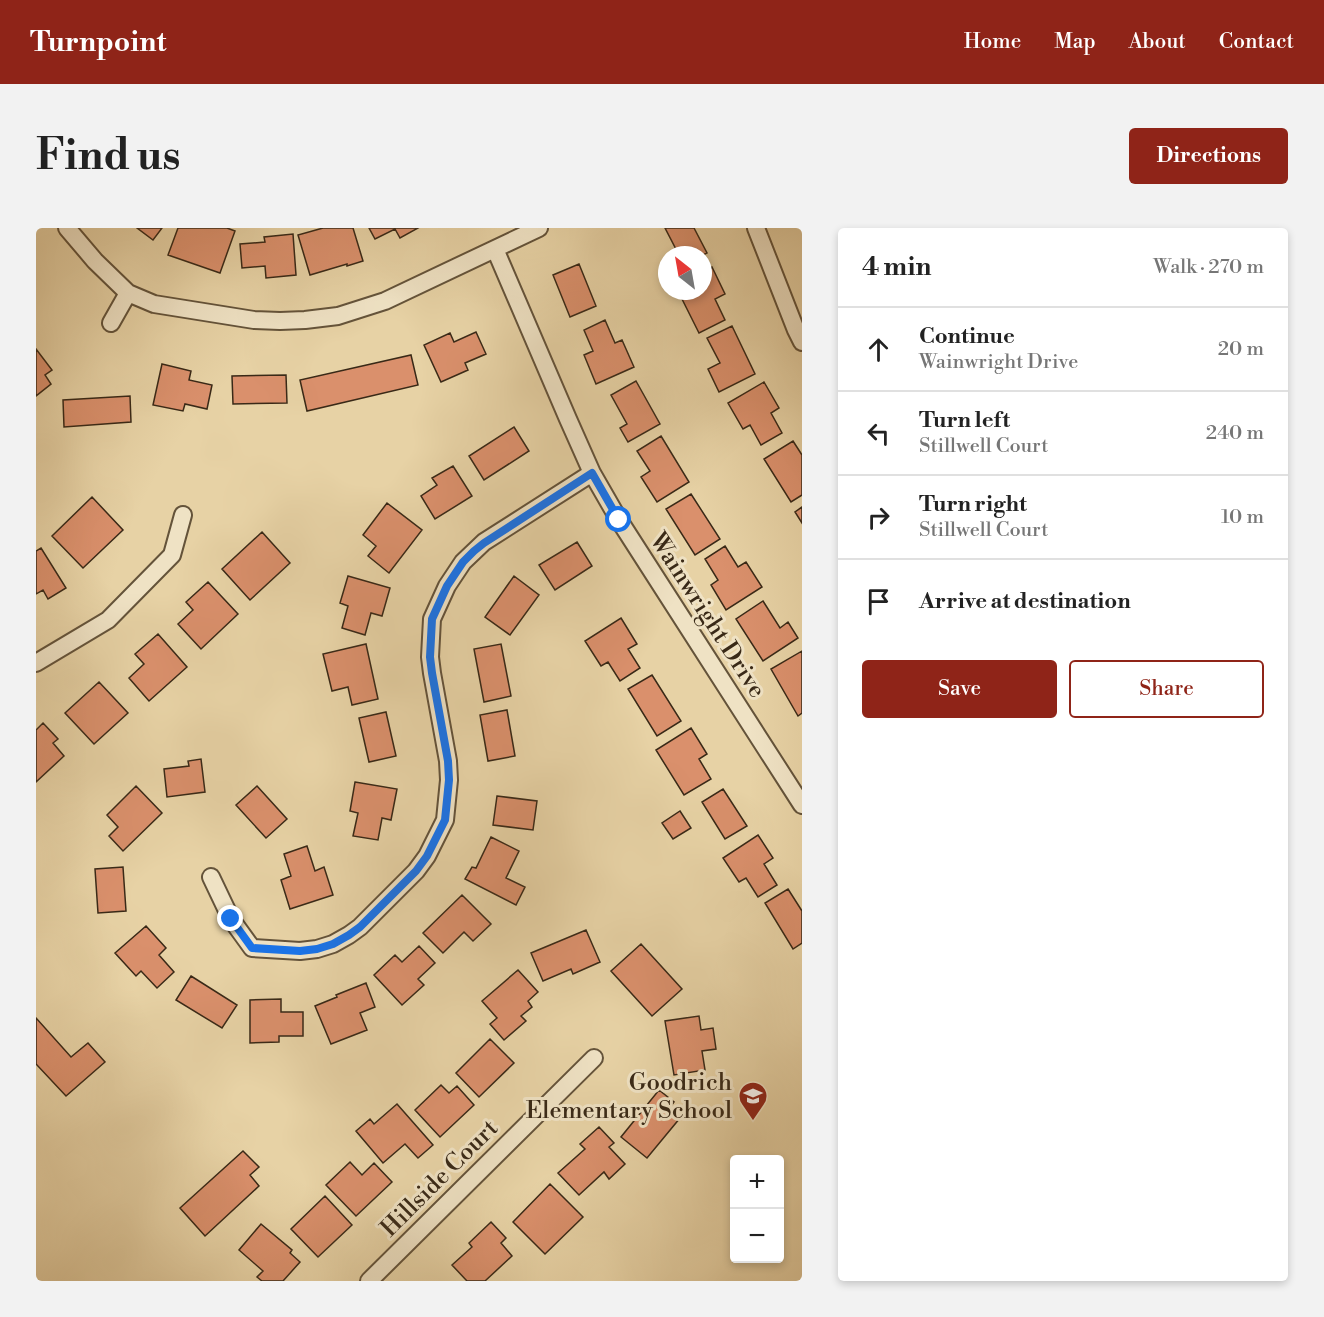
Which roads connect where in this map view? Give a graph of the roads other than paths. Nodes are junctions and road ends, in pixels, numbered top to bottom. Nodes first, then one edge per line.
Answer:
1 (67, 228) edge
2 (539, 228) edge
3 (756, 228) edge
4 (495, 249) junction
5 (128, 293) junction
6 (111, 323) dead end
7 (802, 342) edge
8 (592, 473) junction
9 (183, 515) dead end
10 (36, 663) edge
11 (802, 805) edge
12 (211, 878) dead end
13 (594, 1058) dead end
14 (369, 1281) edge

1 - 5 street
2 - 4 street
3 - 7 street
4 - 5 street
4 - 8 street, Wainwright Drive
5 - 6 street
8 - 11 street, Wainwright Drive
8 - 12 street
9 - 10 street
13 - 14 street, Hillside Court

